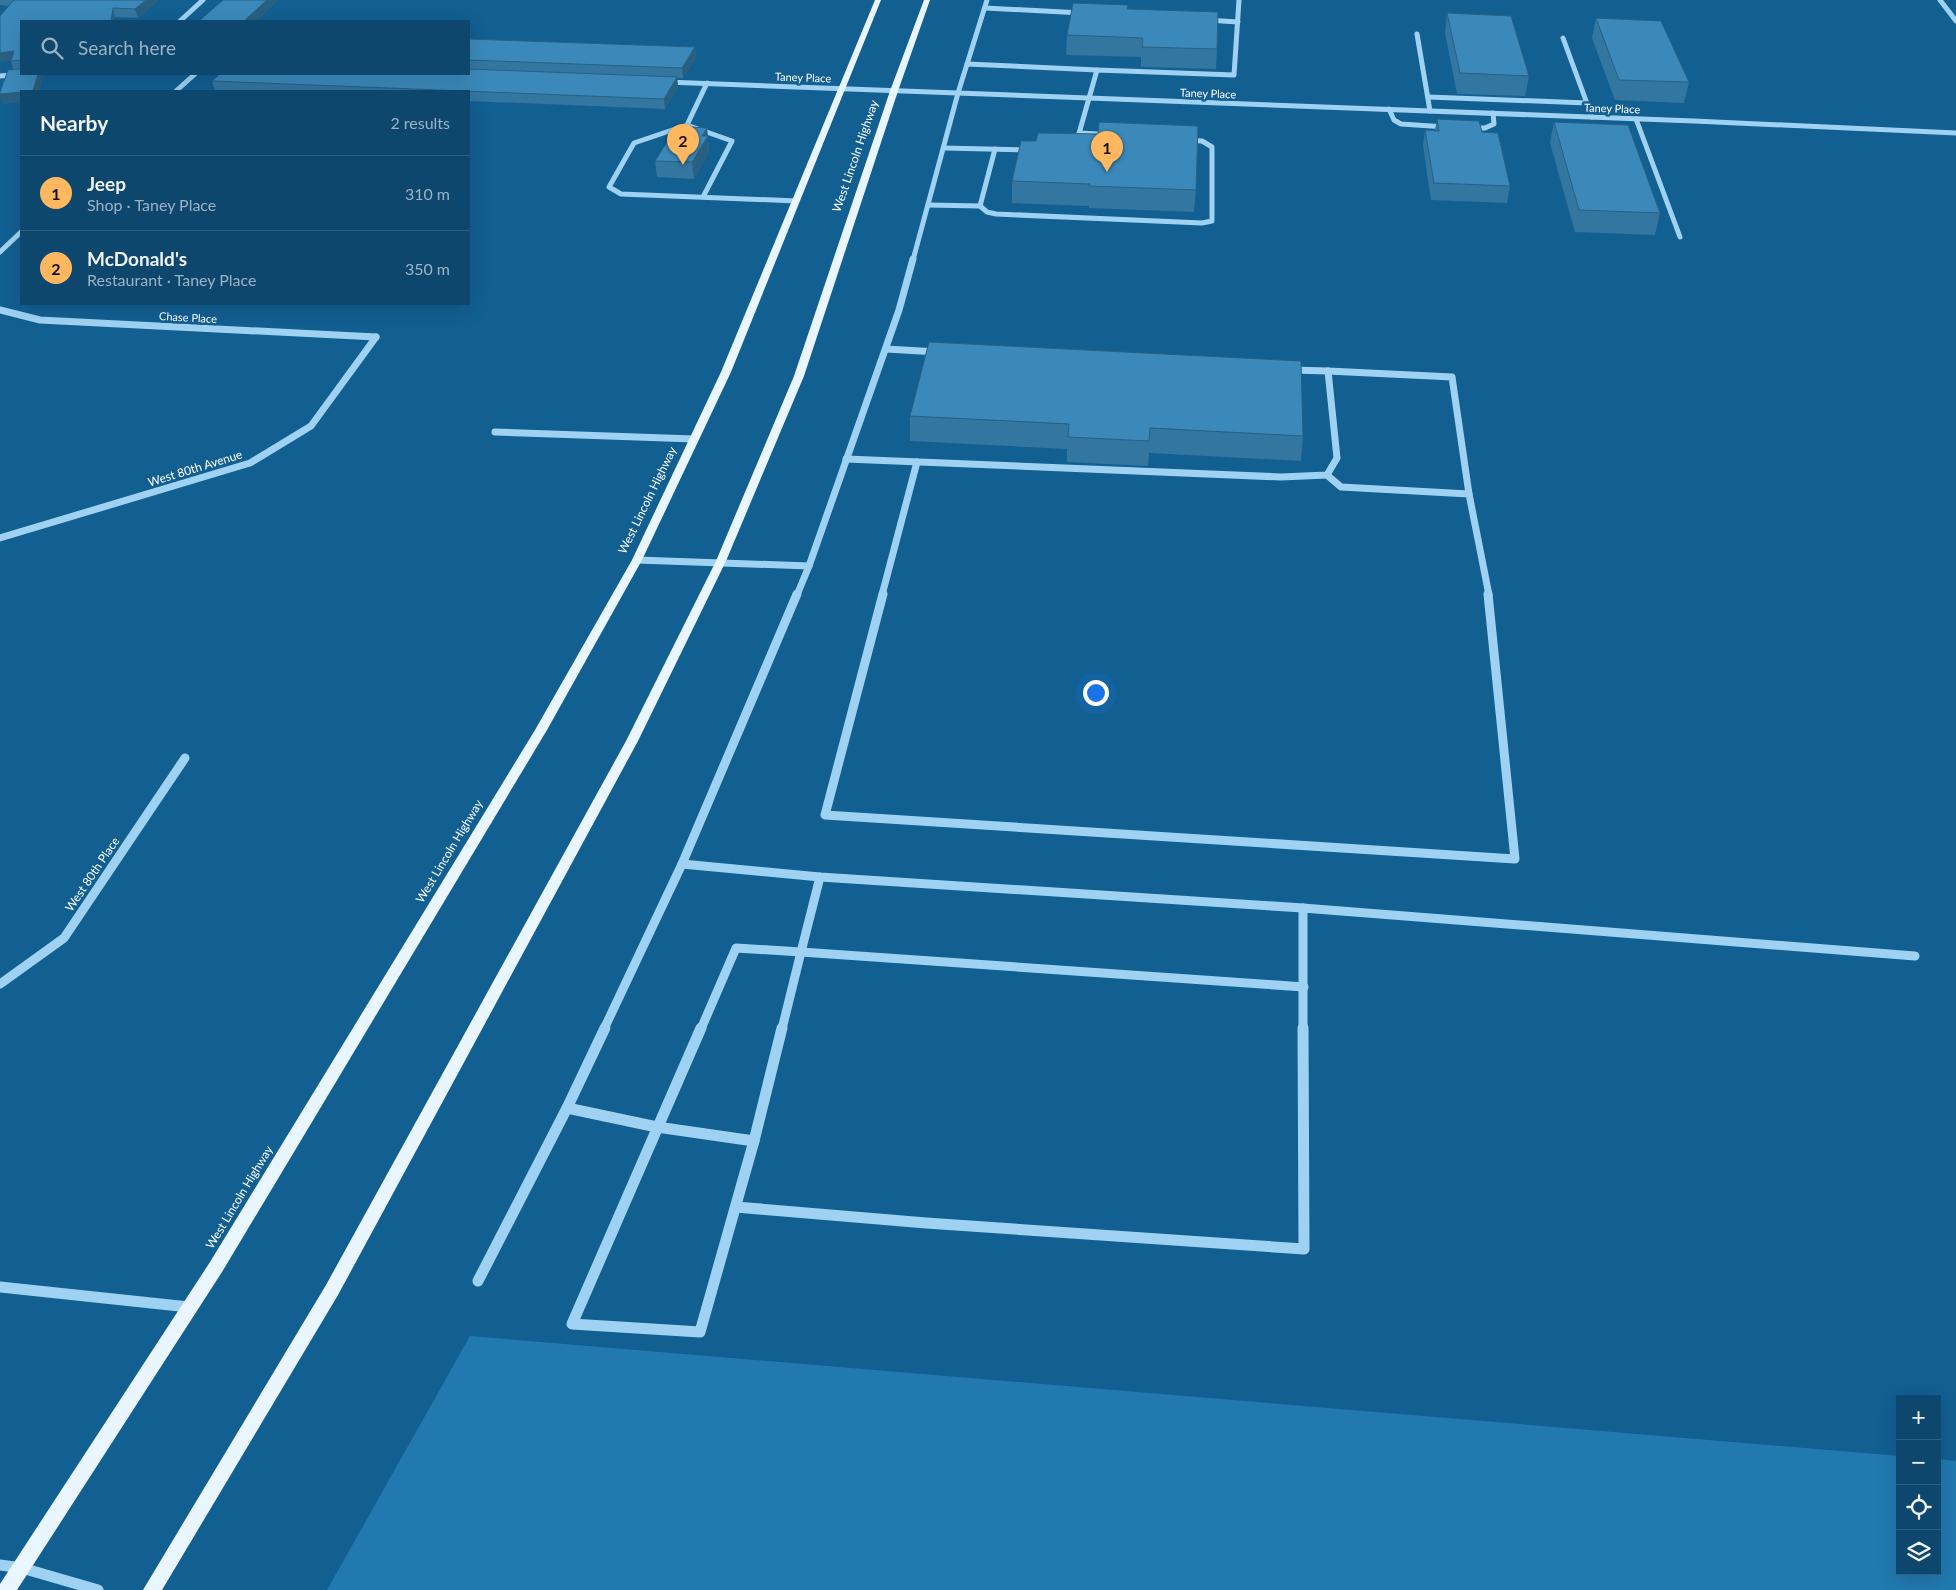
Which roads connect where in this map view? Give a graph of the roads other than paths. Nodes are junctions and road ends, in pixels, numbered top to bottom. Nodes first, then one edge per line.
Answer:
1 (203, 0) edge
2 (878, 0) edge
3 (927, 0) edge
4 (987, 0) edge
5 (1240, 0) edge
6 (1940, 0) edge
7 (985, 8) junction
8 (1092, 14) edge
9 (181, 20) edge
10 (1199, 20) edge
11 (1956, 21) edge
12 (1238, 22) junction
13 (1417, 34) dead end
14 (1563, 38) dead end
15 (967, 64) junction
16 (1097, 70) junction
17 (20, 74) edge
18 (194, 75) edge
19 (0, 76) edge
20 (658, 82) edge
21 (707, 83) junction
22 (843, 89) junction
23 (177, 90) edge
24 (894, 91) junction
25 (958, 93) junction
26 (1428, 97) junction
27 (1089, 98) junction
28 (1587, 102) junction
29 (1389, 109) junction
30 (1430, 111) junction
31 (1493, 113) junction
32 (1592, 117) junction
33 (1636, 119) junction
34 (687, 125) junction
35 (1455, 128) edge
36 (1464, 128) edge
37 (1079, 133) junction
38 (1956, 133) edge
39 (1108, 135) edge
40 (1175, 139) edge
41 (1076, 145) edge
42 (944, 148) junction
43 (995, 149) junction
44 (1034, 150) edge
45 (703, 197) junction
46 (797, 201) junction
47 (928, 205) junction
48 (980, 206) junction
49 (20, 233) edge
50 (1680, 237) dead end
51 (0, 252) edge
52 (0, 310) edge
53 (376, 337) joint
54 (886, 349) junction
55 (942, 352) edge
56 (1283, 369) edge
57 (1328, 371) junction
58 (495, 432) dead end
59 (694, 439) junction
60 (846, 459) junction
61 (917, 462) junction
62 (1327, 475) junction
63 (1469, 494) junction
64 (0, 538) edge
65 (637, 560) junction
66 (721, 561) junction
67 (809, 566) junction
68 (185, 758) dead end
69 (682, 864) junction
70 (820, 878) junction
71 (1303, 908) junction
72 (801, 952) junction
73 (1915, 956) dead end
74 (0, 984) edge
75 (1304, 987) junction
76 (567, 1108) junction
77 (657, 1127) junction
78 (754, 1141) junction
79 (736, 1207) junction
80 (478, 1282) dead end
81 (0, 1287) edge
82 (189, 1307) junction
83 (0, 1565) edge
84 (22, 1568) junction
85 (7, 1590) edge
86 (98, 1590) edge
87 (152, 1590) edge

1 - 9 street
2 - 22 main road, West Lincoln Highway
3 - 24 main road, West Lincoln Highway
4 - 7 street
5 - 12 street
6 - 11 street
7 - 8 street
7 - 15 street
10 - 12 street
12 - 16 street
13 - 26 street
14 - 28 street
15 - 16 street
15 - 25 street
16 - 27 street
17 - 19 street
18 - 23 street
20 - 21 street, Taney Place
21 - 22 street, Taney Place
21 - 34 street
22 - 24 street, Taney Place
22 - 46 main road, West Lincoln Highway
24 - 25 street, Taney Place
24 - 66 main road, West Lincoln Highway
25 - 27 street, Taney Place
25 - 42 street
26 - 28 street
26 - 30 street
27 - 29 street, Taney Place
27 - 37 street
28 - 32 street
29 - 30 street, Taney Place
29 - 35 street
30 - 31 street, Taney Place
31 - 32 street, Taney Place
31 - 36 street
32 - 33 street, Taney Place
33 - 38 street, Taney Place
33 - 50 street
34 - 45 street
34 - 45 street
37 - 39 street
37 - 41 street
40 - 48 street
42 - 43 street
42 - 47 street
43 - 44 street
43 - 48 street
45 - 46 street
46 - 59 main road, West Lincoln Highway
47 - 48 street
47 - 54 street
49 - 51 street
52 - 53 street, Chase Place
53 - 64 street, West 80th Avenue
54 - 55 street
54 - 60 street
56 - 57 street
57 - 62 street
57 - 63 street
58 - 59 street
59 - 65 main road, West Lincoln Highway
60 - 61 street
60 - 67 street
61 - 62 street
61 - 63 street
62 - 63 street
65 - 66 street
65 - 82 main road, West Lincoln Highway
66 - 67 street
66 - 87 main road, West Lincoln Highway
67 - 69 street
68 - 74 street, West 80th Place
69 - 70 street
69 - 76 street
70 - 71 street
70 - 72 street
71 - 73 street
71 - 75 street
72 - 75 street
72 - 77 street
72 - 78 street
75 - 79 street
76 - 77 street
76 - 80 street
77 - 78 street
77 - 79 street
78 - 79 street
81 - 82 street
82 - 84 main road, West Lincoln Highway
83 - 84 street
84 - 85 main road, West Lincoln Highway
84 - 86 street

